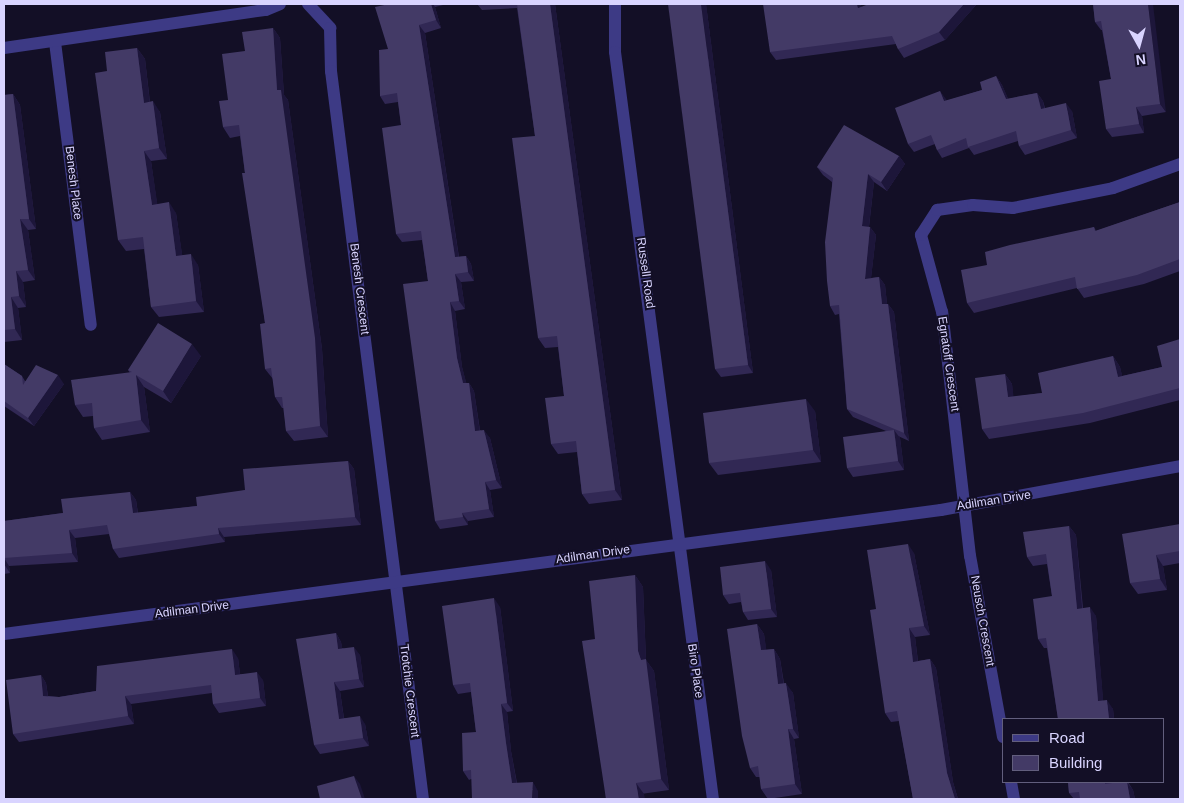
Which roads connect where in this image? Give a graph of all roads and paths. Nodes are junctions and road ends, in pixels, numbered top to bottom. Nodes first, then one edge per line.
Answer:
1 (280, 4) edge
2 (308, 4) edge
3 (615, 4) edge
4 (55, 42) junction
5 (4, 48) edge
6 (1180, 164) edge
7 (91, 325) dead end
8 (1180, 466) edge
9 (966, 506) junction
10 (677, 543) junction
11 (397, 582) junction
12 (4, 634) edge
13 (1002, 732) edge
14 (1011, 783) edge
15 (424, 799) edge
16 (713, 799) edge
17 (1014, 799) edge

1 - 4 street
2 - 11 street, Benesh Crescent
3 - 10 street, Russell Road
4 - 5 street
4 - 7 street, Benesh Place
6 - 9 street, Egnatoff Crescent
8 - 9 street, Adilman Drive
9 - 10 street, Adilman Drive
9 - 13 street, Neusch Crescent
10 - 11 street, Adilman Drive
10 - 16 street, Biro Place
11 - 12 street, Adilman Drive
11 - 15 street, Trotchie Crescent
14 - 17 street

